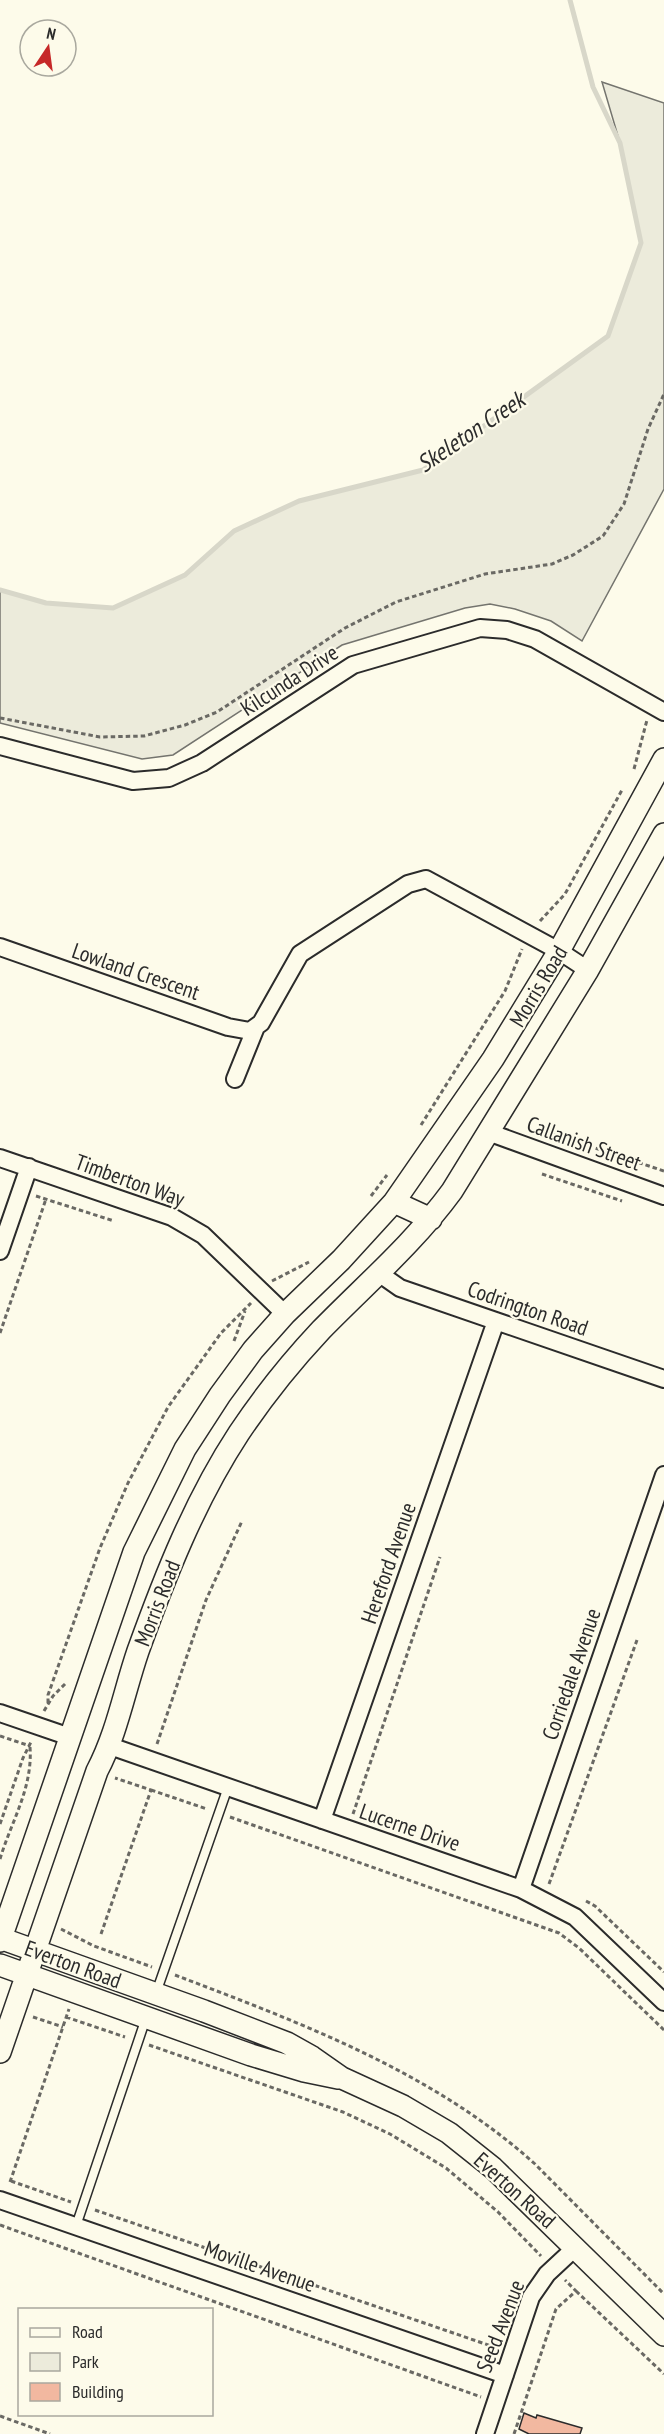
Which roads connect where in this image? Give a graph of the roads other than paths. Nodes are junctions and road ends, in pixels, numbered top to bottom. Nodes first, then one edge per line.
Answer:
1 (664, 712) edge
2 (0, 746) edge
3 (664, 759) edge
4 (664, 834) edge
5 (0, 947) edge
6 (559, 951) junction
7 (588, 970) junction
8 (256, 1027) junction
9 (235, 1079) dead end
10 (488, 1132) junction
11 (0, 1158) edge
12 (28, 1167) junction
13 (664, 1196) edge
14 (394, 1202) junction
15 (431, 1220) junction
16 (0, 1251) edge
17 (380, 1274) junction
18 (285, 1314) junction
19 (496, 1321) junction
20 (664, 1379) edge
21 (664, 1475) edge
22 (0, 1713) edge
23 (70, 1737) junction
24 (110, 1746) junction
25 (228, 1786) junction
26 (322, 1820) junction
27 (521, 1888) junction
28 (0, 1939) edge
29 (35, 1950) junction
30 (0, 1965) edge
31 (27, 1975) junction
32 (661, 1982) edge
33 (156, 1994) junction
34 (146, 2017) junction
35 (0, 2052) edge
36 (342, 2078) junction
37 (2, 2200) edge
38 (76, 2226) junction
39 (576, 2247) junction
40 (664, 2335) edge
41 (505, 2375) junction
42 (484, 2434) edge

1 - 2 street, Kilcunda Drive
3 - 6 street, Morris Road
4 - 7 street, Morris Road
5 - 8 street, Lowland Crescent
6 - 7 street
6 - 8 street
6 - 14 street, Morris Road
7 - 10 street, Morris Road
8 - 9 street
10 - 13 street, Callanish Street
10 - 15 street, Morris Road
11 - 12 street, Timberton Way
12 - 16 street
12 - 18 street, Timberton Way
14 - 15 street
14 - 18 street, Morris Road
15 - 17 street, Morris Road
17 - 19 street, Codrington Road
17 - 24 street, Morris Road
18 - 23 street, Morris Road
19 - 20 street, Codrington Road
19 - 26 street, Hereford Avenue
21 - 27 street, Corriedale Avenue
22 - 23 street
23 - 28 street, Morris Road
24 - 25 street, Lucerne Drive
24 - 29 street, Morris Road
25 - 26 street, Lucerne Drive
25 - 33 lane
26 - 27 street, Lucerne Drive
27 - 32 street, Lucerne Drive
28 - 29 street, Everton Road
29 - 31 street, Morris Road
29 - 33 street, Everton Road
30 - 31 street, Everton Road
31 - 34 street, Everton Road
31 - 35 street, Morris Road
33 - 36 street, Everton Road
34 - 36 street, Everton Road
34 - 38 lane
36 - 39 street, Everton Road
37 - 38 street, Moville Avenue
38 - 41 street, Moville Avenue
39 - 40 street, Everton Road
39 - 41 street, Seed Avenue
41 - 42 street, Seed Avenue

